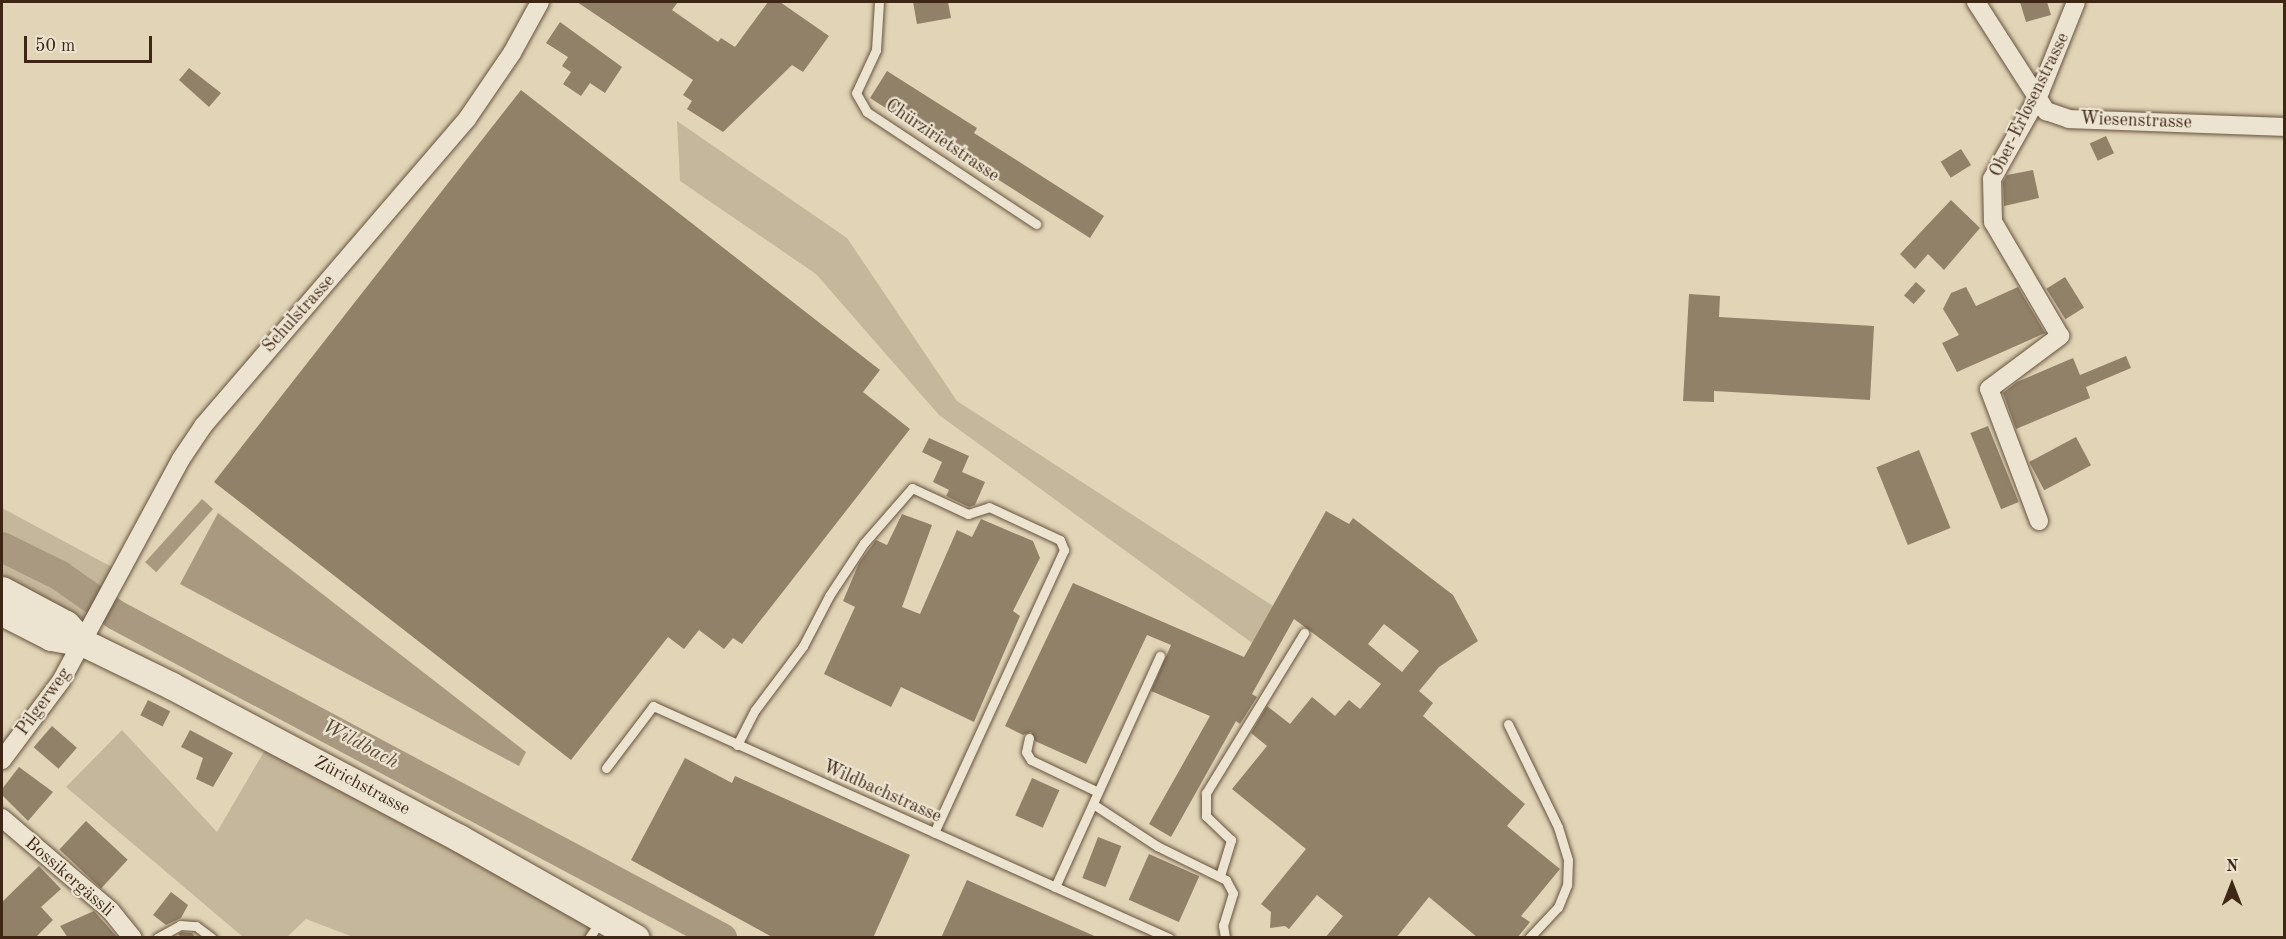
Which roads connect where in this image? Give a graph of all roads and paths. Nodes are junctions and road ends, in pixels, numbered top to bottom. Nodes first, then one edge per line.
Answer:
1 (540, 2) edge
2 (879, 2) edge
3 (1976, 2) edge
4 (2076, 2) edge
5 (2038, 97) junction
6 (2284, 128) edge
7 (1036, 224) dead end
8 (2039, 521) dead end
9 (2, 590) edge
10 (2, 612) edge
11 (1304, 633) dead end
12 (84, 643) junction
13 (1160, 656) dead end
14 (1508, 724) dead end
15 (1029, 738) dead end
16 (737, 745) junction
17 (2, 760) edge
18 (606, 768) dead end
19 (1098, 792) junction
20 (1093, 804) junction
21 (2, 818) edge
22 (934, 833) junction
23 (1220, 876) junction
24 (1055, 887) junction
25 (595, 928) edge
26 (133, 938) edge
27 (157, 938) edge
28 (212, 938) edge
29 (636, 938) edge
30 (1169, 938) edge
31 (1225, 938) edge
32 (1529, 938) edge

1 - 12 street, Schulstrasse
2 - 7 lane, Chürzirietstrasse
3 - 5 street, Wiesenstrasse
4 - 5 street, Ober-Erlosenstrasse
5 - 6 street, Wiesenstrasse
5 - 8 street, Ober-Erlosenstrasse
9 - 12 main road, Zürichstrasse
10 - 12 main road, Zürichstrasse
11 - 23 lane
12 - 17 street, Pilgerweg
12 - 25 main road, Zürichstrasse
13 - 19 lane
14 - 32 lane
15 - 19 lane
16 - 18 lane, Wildbachstrasse
16 - 22 lane, Wildbachstrasse
16 - 22 lane
19 - 20 lane
20 - 23 lane
20 - 24 lane
21 - 26 street, Bossikergässli
22 - 24 lane, Wildbachstrasse
23 - 31 lane
24 - 30 lane, Wildbachstrasse
25 - 29 main road, Zürichstrasse
27 - 28 lane

